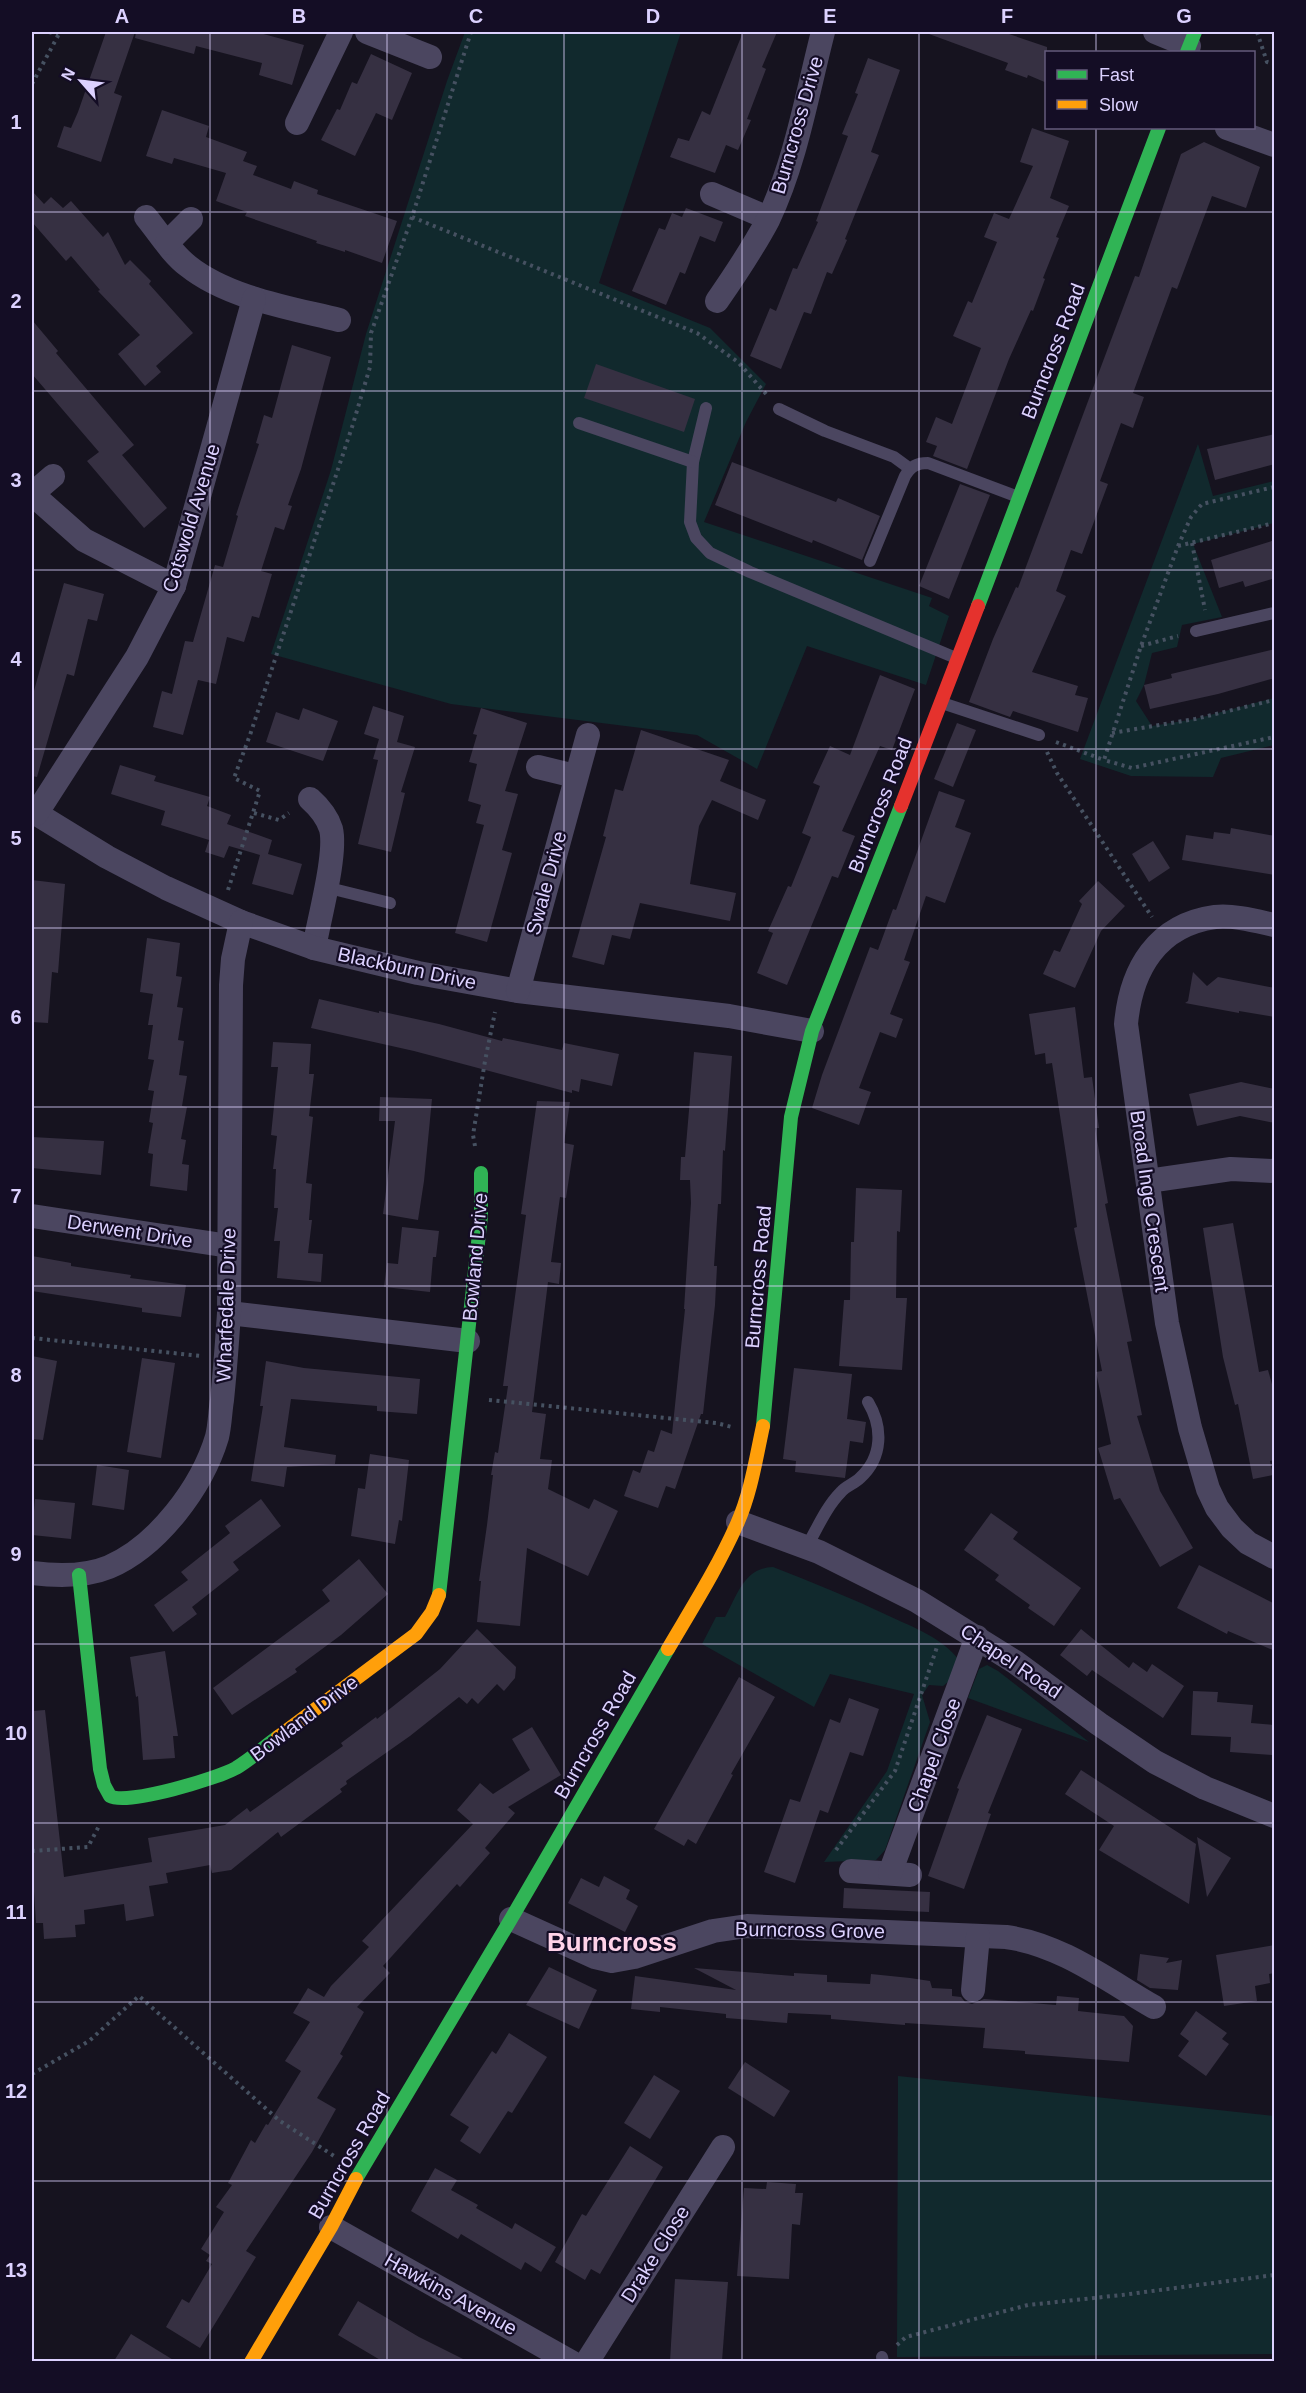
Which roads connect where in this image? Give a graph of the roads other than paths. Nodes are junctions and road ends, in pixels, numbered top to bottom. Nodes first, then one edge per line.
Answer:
1 (341, 32) edge
2 (367, 32) edge
3 (823, 32) edge
4 (1155, 32) edge
5 (1190, 43) edge
6 (430, 57) dead end
7 (297, 123) dead end
8 (1159, 129) edge
9 (1230, 129) edge
10 (1275, 145) edge
11 (711, 194) dead end
12 (146, 217) dead end
13 (768, 218) junction
14 (191, 219) dead end
15 (167, 243) junction
16 (254, 298) junction
17 (717, 301) dead end
18 (339, 320) dead end
19 (706, 408) dead end
20 (779, 409) road end
21 (579, 423) dead end
22 (693, 462) junction
23 (909, 468) junction
24 (52, 476) dead end
25 (1018, 497) junction
26 (870, 561) dead end
27 (174, 586) junction
28 (1275, 613) edge
29 (1202, 630) road end
30 (957, 658) junction
31 (941, 703) junction
32 (588, 735) dead end
33 (1039, 735) road end
34 (538, 767) dead end
35 (575, 776) junction
36 (310, 798) road end
37 (34, 812) edge
38 (325, 887) junction
39 (390, 903) dead end
40 (230, 918) junction
41 (1275, 925) edge
42 (314, 948) junction
43 (509, 989) junction
44 (812, 1031) junction
45 (1275, 1171) edge
46 (481, 1173) road end
47 (1148, 1181) junction
48 (32, 1216) edge
49 (229, 1246) junction
50 (228, 1313) junction
51 (468, 1341) junction
52 (868, 1402) dead end
53 (738, 1522) junction
54 (806, 1548) junction
55 (1275, 1557) edge
56 (32, 1573) edge
57 (80, 1575) junction
58 (977, 1637) junction
59 (1275, 1816) edge
60 (851, 1871) road end
61 (511, 1919) junction
62 (978, 1936) junction
63 (973, 1990) dead end
64 (1154, 2007) dead end
65 (723, 2147) dead end
66 (331, 2227) junction
67 (251, 2361) edge
68 (571, 2361) edge
69 (587, 2361) edge

1 - 7 street
2 - 6 street
3 - 13 street, Burncross Drive
4 - 5 street
8 - 25 main road, Burncross Road
9 - 10 street
11 - 13 street, Burncross Drive
12 - 15 street
13 - 17 street, Burncross Drive
14 - 15 street
15 - 16 street
16 - 18 street
16 - 27 street, Cotswold Avenue
19 - 22 lane
20 - 23 lane
21 - 22 lane
22 - 30 lane
23 - 25 lane
23 - 26 lane
24 - 27 street
25 - 30 main road, Burncross Road
27 - 37 street, Cotswold Avenue
28 - 29 lane
30 - 31 main road, Burncross Road
31 - 33 lane
31 - 44 main road, Burncross Road
32 - 35 street, Swale Drive
34 - 35 street
35 - 43 street, Swale Drive
36 - 38 street
37 - 40 street, Blackburn Drive
38 - 39 lane
38 - 42 street
40 - 42 street, Blackburn Drive
40 - 49 street, Wharfedale Drive
41 - 47 street, Broad Inge Crescent
42 - 43 street, Blackburn Drive
43 - 44 street, Blackburn Drive
44 - 53 main road, Burncross Road
45 - 47 street
46 - 51 main road, Bowland Drive
47 - 55 street, Broad Inge Crescent
48 - 49 street, Derwent Drive
49 - 50 street, Wharfedale Drive
50 - 51 street, Bowland Drive
50 - 57 street, Wharfedale Drive
51 - 57 main road, Bowland Drive
52 - 54 lane
53 - 54 street, Chapel Road
53 - 61 main road, Burncross Road
54 - 58 street, Chapel Road
56 - 57 street, Wharfedale Drive
58 - 59 street, Chapel Road
58 - 60 street, Chapel Close
61 - 62 street, Burncross Grove
61 - 66 main road, Burncross Road
62 - 63 street
62 - 64 street, Burncross Grove
65 - 69 street, Drake Close
66 - 67 main road, Burncross Road
66 - 68 street, Hawkins Avenue

